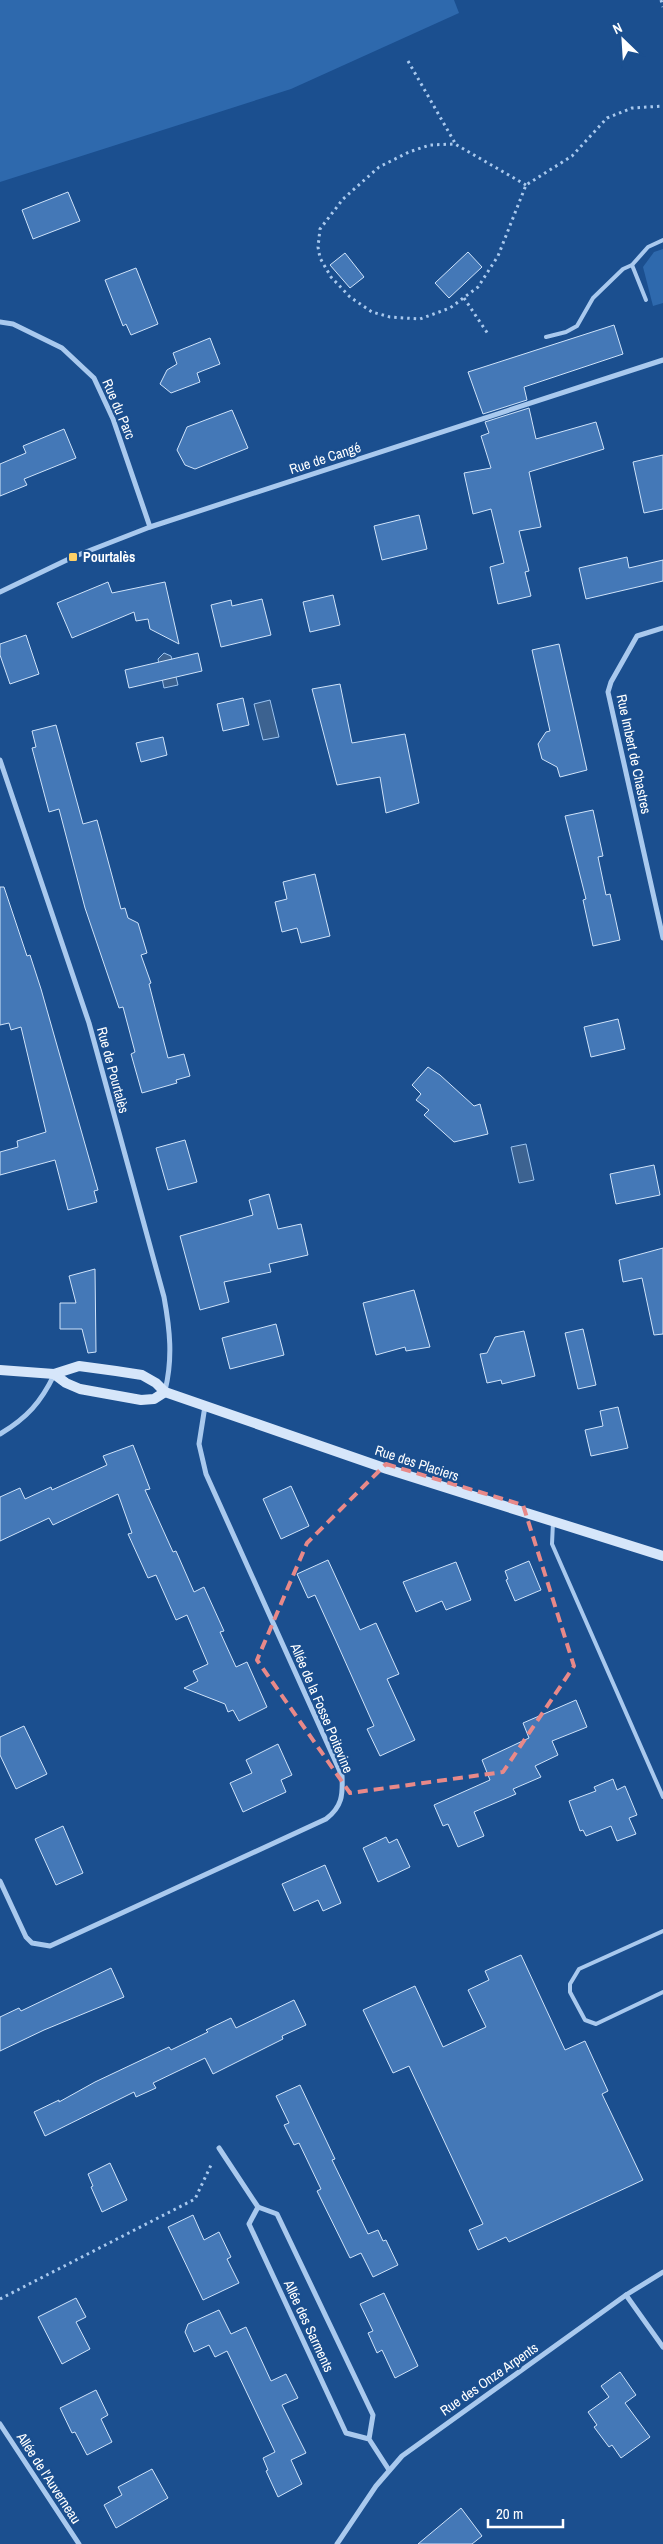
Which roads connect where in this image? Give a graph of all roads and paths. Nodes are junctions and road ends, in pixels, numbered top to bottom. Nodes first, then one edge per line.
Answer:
1 (662, 0) edge
2 (663, 7) edge
3 (408, 61) dead end
4 (663, 106) edge
5 (455, 144) junction
6 (526, 184) junction
7 (663, 240) edge
8 (632, 265) junction
9 (464, 298) junction
10 (646, 300) dead end
11 (0, 322) edge
12 (488, 334) dead end
13 (546, 337) dead end
14 (663, 360) edge
15 (150, 527) junction
16 (0, 592) edge
17 (663, 628) edge
18 (0, 760) edge
19 (663, 938) edge
20 (0, 1370) edge
21 (54, 1374) junction
22 (165, 1392) junction
23 (206, 1406) junction
24 (0, 1434) edge
25 (553, 1520) junction
26 (663, 1556) edge
27 (663, 1797) edge
28 (0, 1881) edge
29 (663, 1931) edge
30 (663, 1992) edge
31 (219, 2148) joint
32 (258, 2207) junction
33 (663, 2272) edge
34 (626, 2295) junction
35 (0, 2299) edge
36 (663, 2347) edge
37 (0, 2424) edge
38 (369, 2439) junction
39 (389, 2470) junction
40 (79, 2544) edge
41 (337, 2544) edge

1 - 2 path
3 - 5 path
4 - 6 path
5 - 6 path
5 - 9 path
6 - 9 path
7 - 8 lane
8 - 10 lane
8 - 13 lane
9 - 12 path
11 - 15 street, Rue du Parc
14 - 15 street, Rue de Cangé
15 - 16 street, Rue de Cangé
17 - 19 street, Rue Imbert de Chastres
18 - 22 street, Rue de Pourtalès
20 - 21 street, Rue des Placiers
21 - 22 street, Rue des Placiers
21 - 22 street, Rue des Placiers
21 - 24 street
22 - 23 street, Rue des Placiers
23 - 25 street, Rue des Placiers
23 - 28 street, Allée de la Fosse Poitevine
25 - 26 street, Rue des Placiers
25 - 27 lane
29 - 30 lane
31 - 32 street, Allée des Sarments
31 - 35 path
32 - 38 street, Allée des Sarments
32 - 38 street, Allée des Sarments
33 - 34 street, Rue des Onze Arpents
34 - 36 street
34 - 39 street, Rue des Onze Arpents
37 - 40 street, Allée de l'Auverneau
38 - 39 street
39 - 41 street, Rue des Onze Arpents

